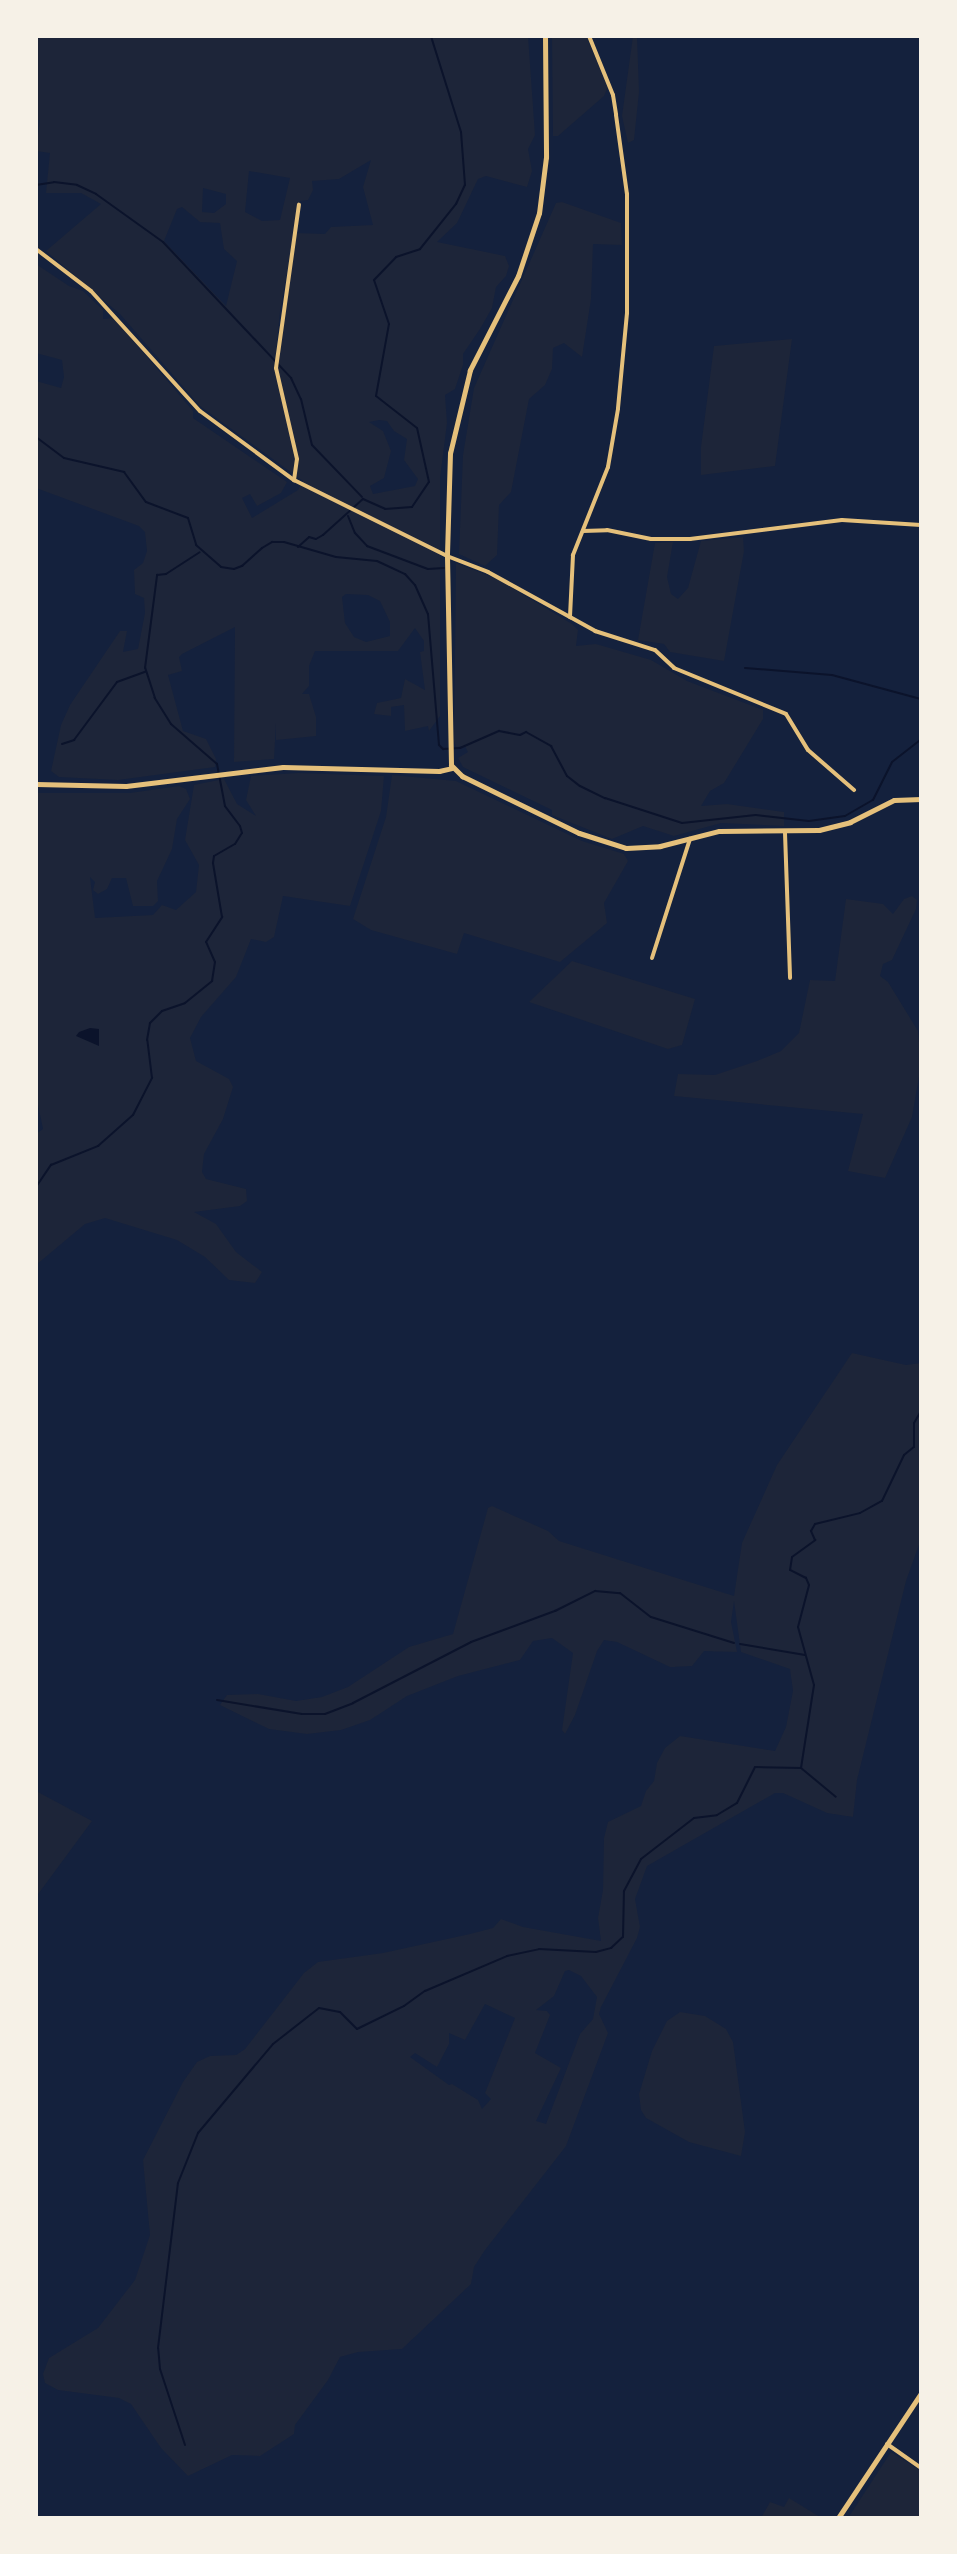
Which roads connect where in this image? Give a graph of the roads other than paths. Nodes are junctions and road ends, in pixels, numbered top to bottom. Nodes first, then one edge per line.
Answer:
1 (545, 36) edge
2 (589, 36) edge
3 (299, 205) dead end
4 (36, 249) edge
5 (294, 480) junction
6 (921, 525) edge
7 (583, 531) junction
8 (447, 556) junction
9 (570, 617) junction
10 (452, 768) junction
11 (36, 784) edge
12 (854, 790) dead end
13 (921, 799) edge
14 (785, 833) junction
15 (690, 836) junction
16 (652, 958) dead end
17 (790, 978) dead end
18 (921, 2393) edge
19 (887, 2444) junction
20 (921, 2468) edge
21 (838, 2518) edge

1 - 8 main road
2 - 7 street
3 - 5 street
4 - 5 street
5 - 8 street
6 - 7 street
7 - 9 street
8 - 9 street
8 - 10 main road
9 - 12 street
10 - 11 main road
10 - 15 main road
13 - 14 main road
14 - 15 main road
14 - 17 street
15 - 16 street
18 - 19 main road
19 - 20 street
19 - 21 main road

